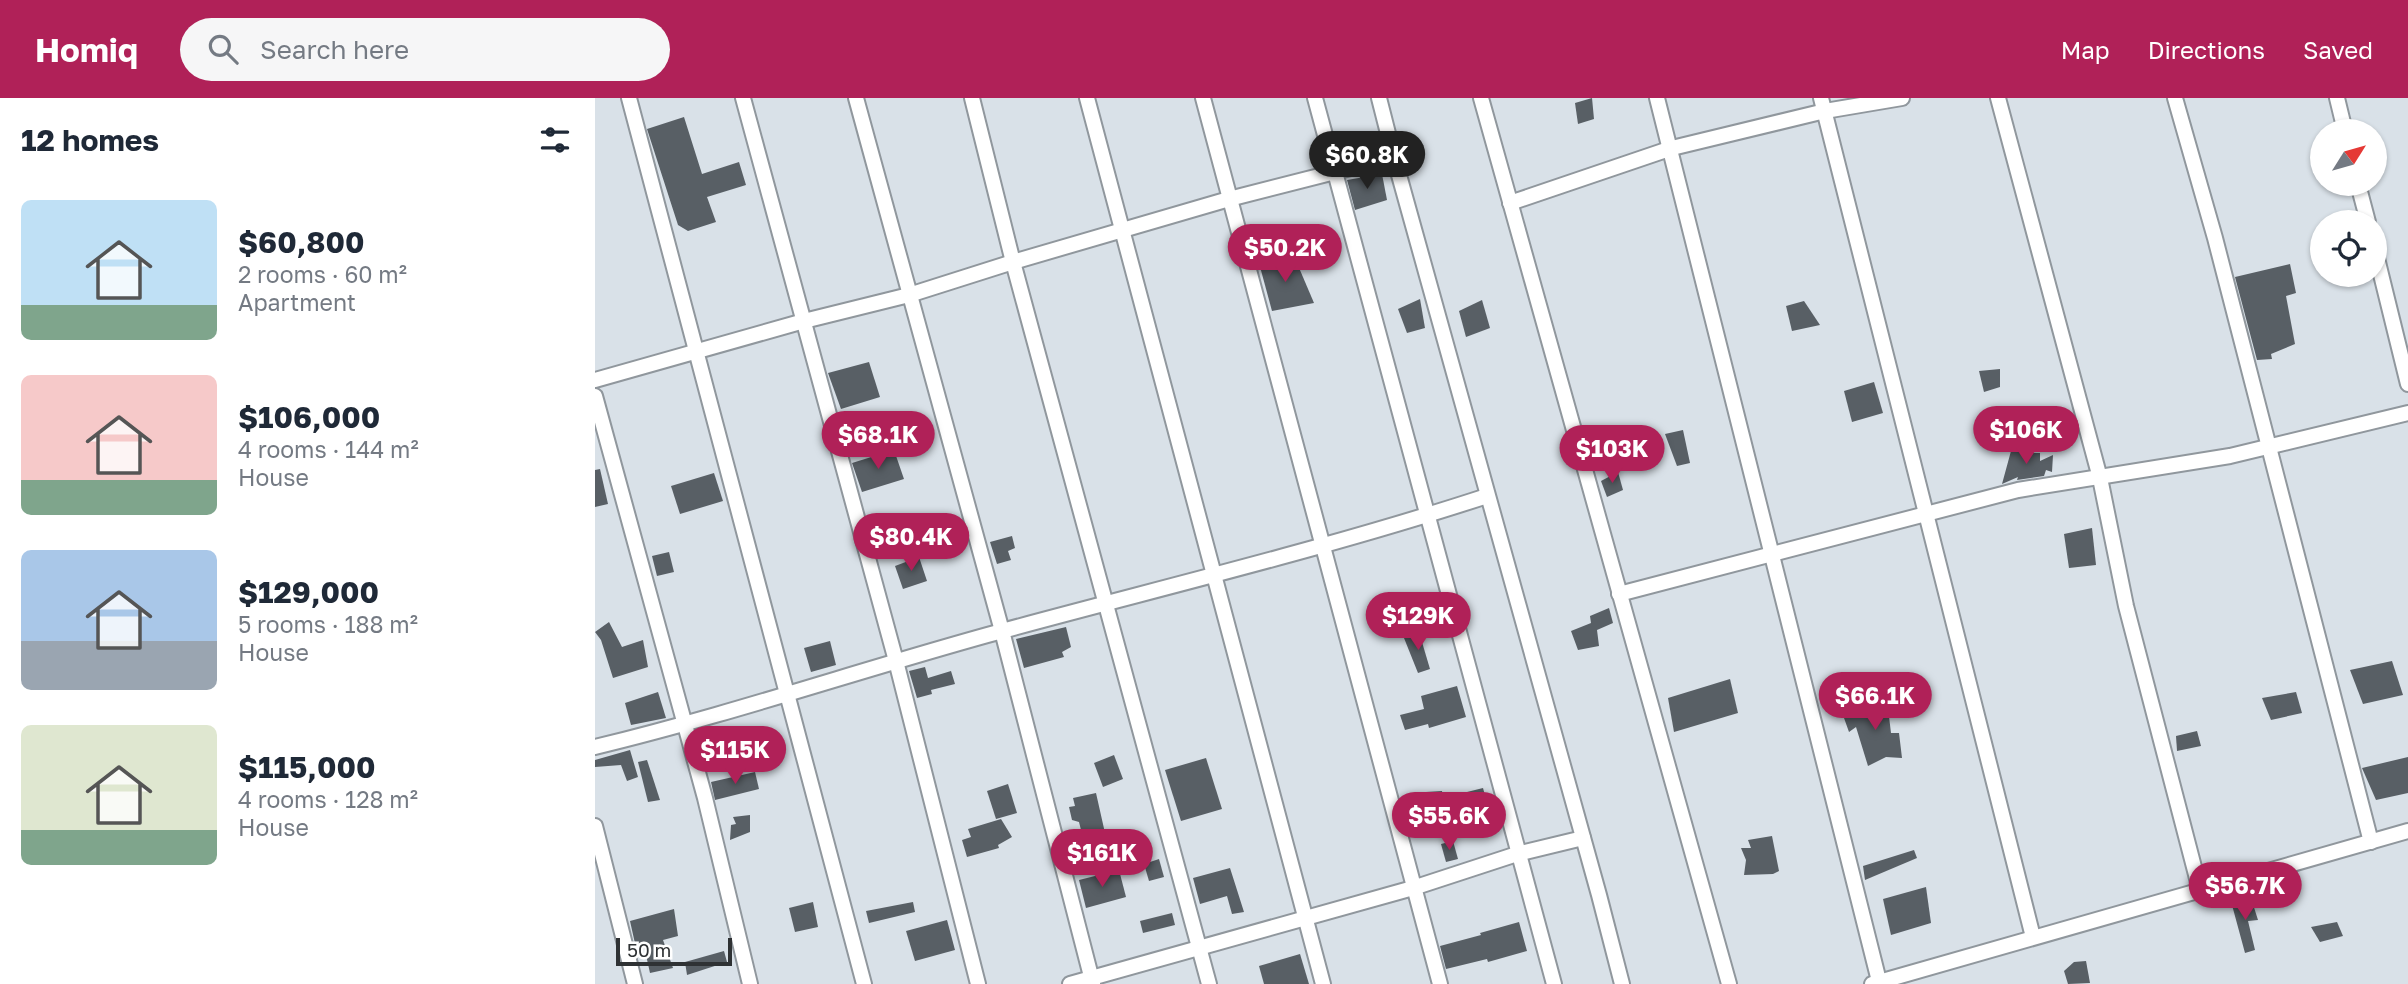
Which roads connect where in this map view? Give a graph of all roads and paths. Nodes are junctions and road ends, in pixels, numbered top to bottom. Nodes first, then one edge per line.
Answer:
1 (629, 98) edge
2 (744, 98) edge
3 (856, 98) edge
4 (972, 98) edge
5 (1087, 98) edge
6 (1203, 98) edge
7 (1315, 98) edge
8 (1379, 98) edge
9 (1481, 98) edge
10 (1657, 98) edge
11 (1902, 98) edge
12 (1998, 98) edge
13 (2175, 98) edge
14 (2337, 98) edge
15 (1823, 105) edge
16 (2343, 119) edge
17 (1672, 148) junction
18 (1394, 157) junction
19 (1334, 173) junction
20 (1229, 199) junction
21 (1510, 203) junction
22 (1122, 231) junction
23 (1013, 262) junction
24 (2384, 287) edge
25 (909, 295) junction
26 (804, 321) junction
27 (697, 352) junction
28 (595, 380) edge
29 (2408, 384) edge
30 (595, 396) edge
31 (2408, 414) edge
32 (2270, 447) junction
33 (2100, 478) junction
34 (1487, 496) junction
35 (1924, 514) junction
36 (1429, 515) junction
37 (1324, 545) junction
38 (1772, 553) junction
39 (1215, 573) junction
40 (1619, 594) junction
41 (1107, 603) junction
42 (1002, 631) junction
43 (896, 661) junction
44 (786, 693) junction
45 (685, 725) junction
46 (595, 747) edge
47 (595, 826) edge
48 (2408, 831) edge
49 (1583, 838) junction
50 (2371, 842) junction
51 (1517, 854) junction
52 (1413, 888) junction
53 (2200, 890) junction
54 (1304, 917) junction
55 (2033, 937) junction
56 (1199, 946) junction
57 (1092, 981) edge
58 (1875, 983) edge
59 (635, 984) edge
60 (750, 984) edge
61 (864, 984) edge
62 (978, 984) edge
63 (1070, 984) edge
64 (1209, 984) edge
65 (1323, 984) edge
66 (1440, 984) edge
67 (1554, 984) edge
68 (1622, 984) edge
69 (1729, 984) edge

1 - 27 street
2 - 26 street
3 - 25 street
4 - 23 street
5 - 22 street
6 - 20 street
7 - 19 street
8 - 18 street
9 - 21 street
10 - 17 street
11 - 15 street
12 - 33 street
13 - 32 street
14 - 16 street
15 - 17 street
15 - 35 street
17 - 21 street
17 - 38 street
18 - 19 street
18 - 34 street
19 - 20 street
19 - 36 street
20 - 22 street
20 - 37 street
21 - 40 street
22 - 23 street
22 - 39 street
23 - 25 street
23 - 41 street
24 - 29 street
25 - 26 street
25 - 42 street
26 - 27 street
26 - 43 street
27 - 28 street
27 - 44 street
30 - 45 street
31 - 32 street
32 - 33 street
32 - 50 street
33 - 35 street
33 - 53 street
34 - 36 street
34 - 49 street
35 - 38 street
35 - 55 street
36 - 37 street
36 - 51 street
37 - 39 street
37 - 52 street
38 - 40 street
38 - 58 street
39 - 41 street
39 - 54 street
40 - 69 street
41 - 42 street
41 - 56 street
42 - 43 street
42 - 57 street
43 - 44 street
43 - 62 street
44 - 45 street
44 - 61 street
45 - 46 street
45 - 60 street
47 - 59 street
48 - 50 street
49 - 51 street
49 - 68 street
50 - 53 street
51 - 52 street
51 - 67 street
52 - 54 street
52 - 66 street
53 - 55 street
54 - 56 street
54 - 65 street
55 - 58 street
56 - 57 street
56 - 64 street
57 - 63 street

